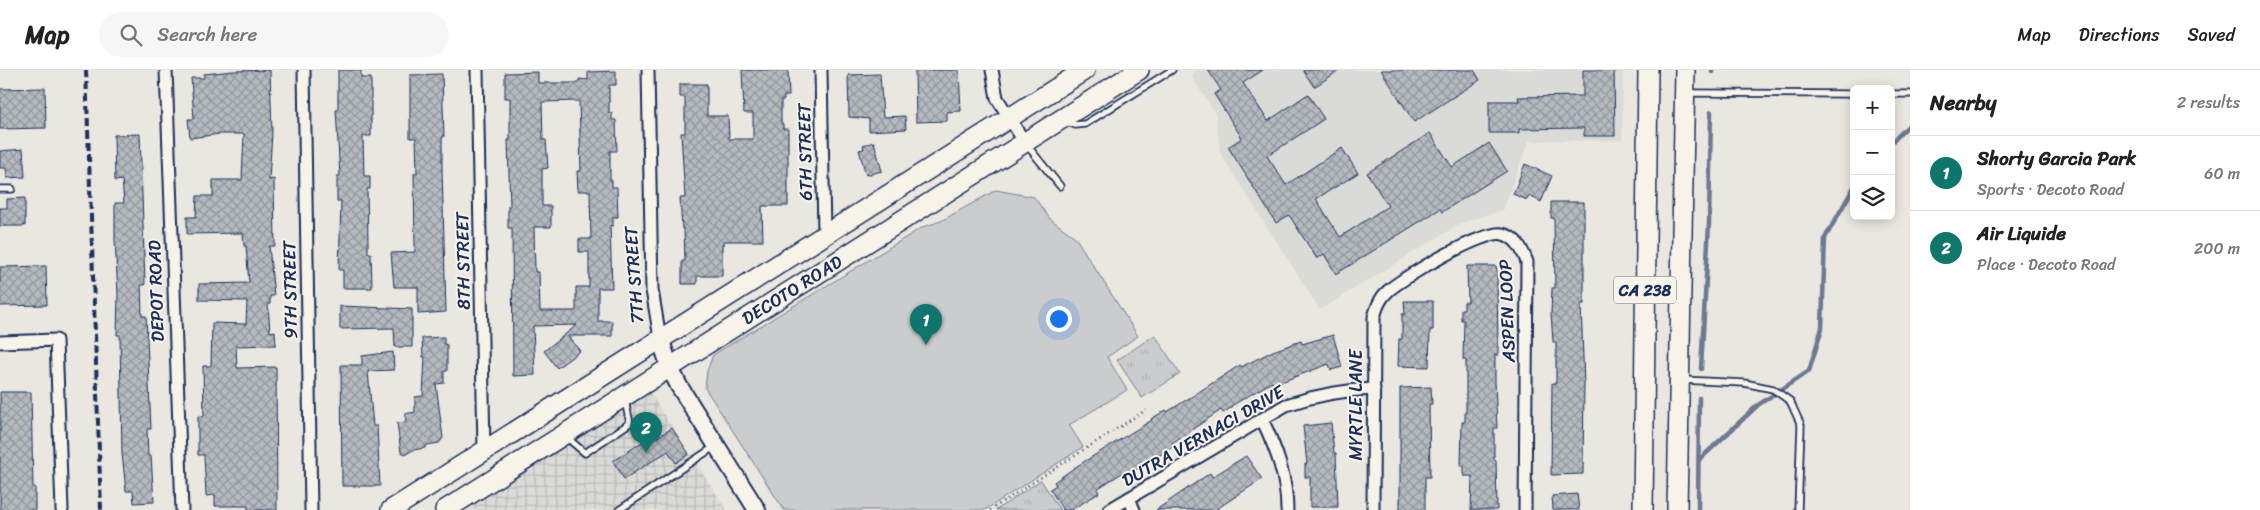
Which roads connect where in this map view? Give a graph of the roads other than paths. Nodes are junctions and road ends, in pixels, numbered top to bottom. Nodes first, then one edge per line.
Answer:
1 (166, 70) edge
2 (304, 70) edge
3 (477, 70) edge
4 (648, 70) edge
5 (821, 70) edge
6 (992, 70) edge
7 (1085, 70) edge
8 (1139, 70) edge
9 (1172, 70) edge
10 (1648, 70) edge
11 (1685, 70) edge
12 (1685, 93) junction
13 (1850, 94) edge
14 (1895, 94) edge
15 (1910, 94) edge
16 (1009, 118) junction
17 (1062, 119) junction
18 (1025, 143) junction
19 (1060, 186) dead end
20 (0, 189) edge
21 (12, 189) dead end
22 (824, 234) junction
23 (1379, 300) joint
24 (660, 338) junction
25 (0, 342) edge
26 (670, 368) junction
27 (1680, 380) junction
28 (1374, 389) junction
29 (624, 397) junction
30 (1262, 419) junction
31 (563, 435) junction
32 (716, 446) junction
33 (484, 451) junction
34 (1129, 498) junction
35 (62, 510) edge
36 (182, 510) edge
37 (310, 510) edge
38 (390, 510) edge
39 (445, 510) edge
40 (619, 510) edge
41 (757, 510) edge
42 (1109, 510) edge
43 (1134, 510) edge
44 (1287, 510) edge
45 (1373, 510) edge
46 (1525, 510) edge
47 (1643, 510) edge
48 (1677, 510) edge
49 (1798, 510) edge

1 - 36 street, DEPOT ROAD
2 - 37 street, 9TH STREET
3 - 33 street, 8TH STREET
4 - 24 street, 7TH STREET
5 - 22 street, 6TH STREET
6 - 16 street
7 - 16 main road, DECOTO ROAD
8 - 17 main road, DECOTO ROAD
9 - 17 lane
10 - 47 main road, CA 238
11 - 12 main road, CA 238
12 - 13 lane
12 - 27 main road, CA 238
14 - 15 lane
16 - 18 street
16 - 22 main road, DECOTO ROAD
17 - 18 main road, DECOTO ROAD
18 - 19 lane
18 - 26 main road, DECOTO ROAD
20 - 21 lane
22 - 24 main road, DECOTO ROAD
23 - 28 street, MYRTLE LANE
23 - 46 street, ASPEN LOOP
24 - 26 street, 7TH STREET
24 - 33 main road, DECOTO ROAD
25 - 35 street
26 - 29 main road, DECOTO ROAD
26 - 32 street, 7TH STREET
27 - 48 main road, CA 238
27 - 49 lane
28 - 30 street, DUTRA VERNACI DRIVE
28 - 45 street, MYRTLE LANE
29 - 31 main road, DECOTO ROAD
29 - 31 lane
30 - 34 street, DUTRA VERNACI DRIVE
30 - 44 street
31 - 39 main road, DECOTO ROAD
32 - 40 lane
32 - 41 street, 7TH STREET
33 - 38 main road, DECOTO ROAD
34 - 42 street, DUTRA VERNACI DRIVE
34 - 43 street

